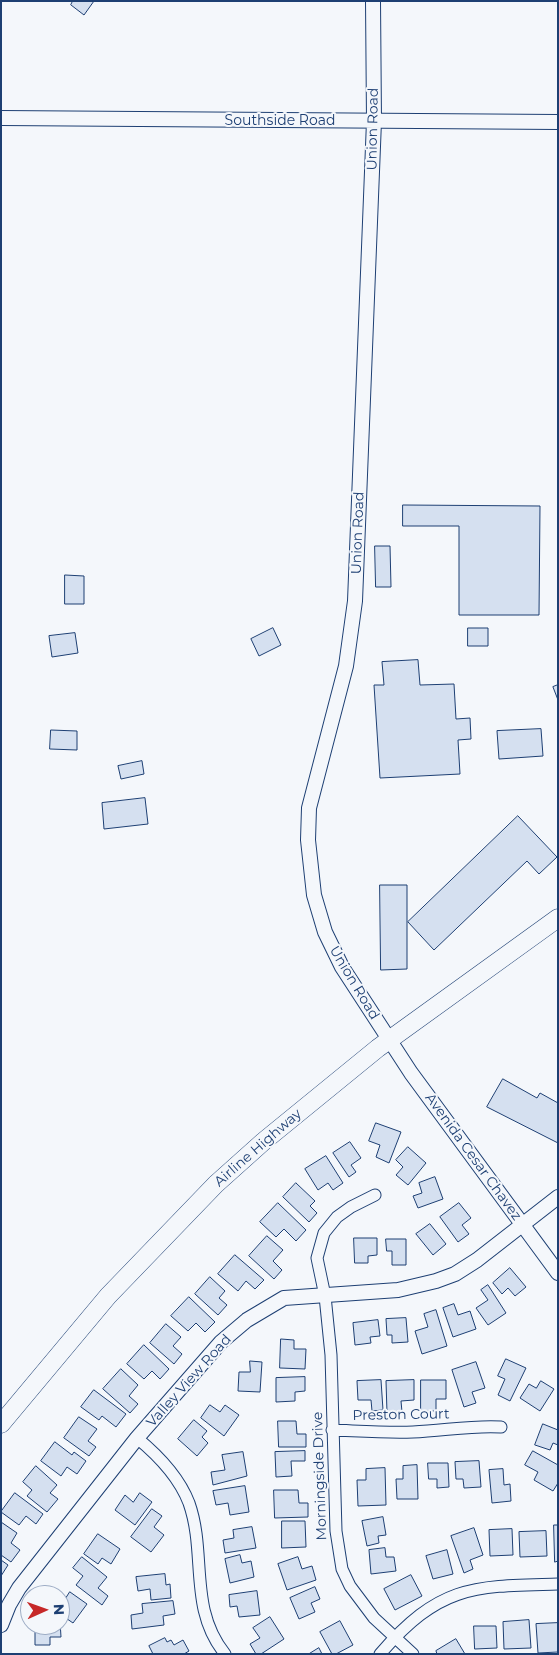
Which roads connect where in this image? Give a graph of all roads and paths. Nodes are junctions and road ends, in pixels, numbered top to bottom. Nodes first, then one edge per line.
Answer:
1 (373, 1) edge
2 (1, 118) edge
3 (374, 121) junction
4 (558, 122) edge
5 (558, 918) edge
6 (390, 1040) junction
7 (375, 1195) dead end
8 (558, 1197) edge
9 (522, 1225) junction
10 (558, 1274) edge
11 (325, 1296) junction
12 (1, 1424) edge
13 (501, 1427) dead end
14 (332, 1430) junction
15 (137, 1438) junction
16 (558, 1584) edge
17 (1, 1625) edge
18 (394, 1637) junction
19 (226, 1654) edge
20 (380, 1654) edge
21 (412, 1654) edge

1 - 3 street, Union Road
2 - 3 street, Southside Road
3 - 4 street, Southside Road
3 - 6 street, Union Road
5 - 6 main road, Airline Highway
6 - 9 street, Avenida Cesar Chavez
6 - 12 main road, Airline Highway
7 - 11 street, Morningside Drive
8 - 9 street, Valley View Road
9 - 10 street, Avenida Cesar Chavez
9 - 11 street, Valley View Road
11 - 14 street, Morningside Drive
11 - 15 street, Valley View Road
13 - 14 street, Preston Court
14 - 18 street, Morningside Drive
15 - 17 street, Valley View Road
15 - 19 street
16 - 18 street
18 - 20 street
18 - 21 street, Morningside Drive

